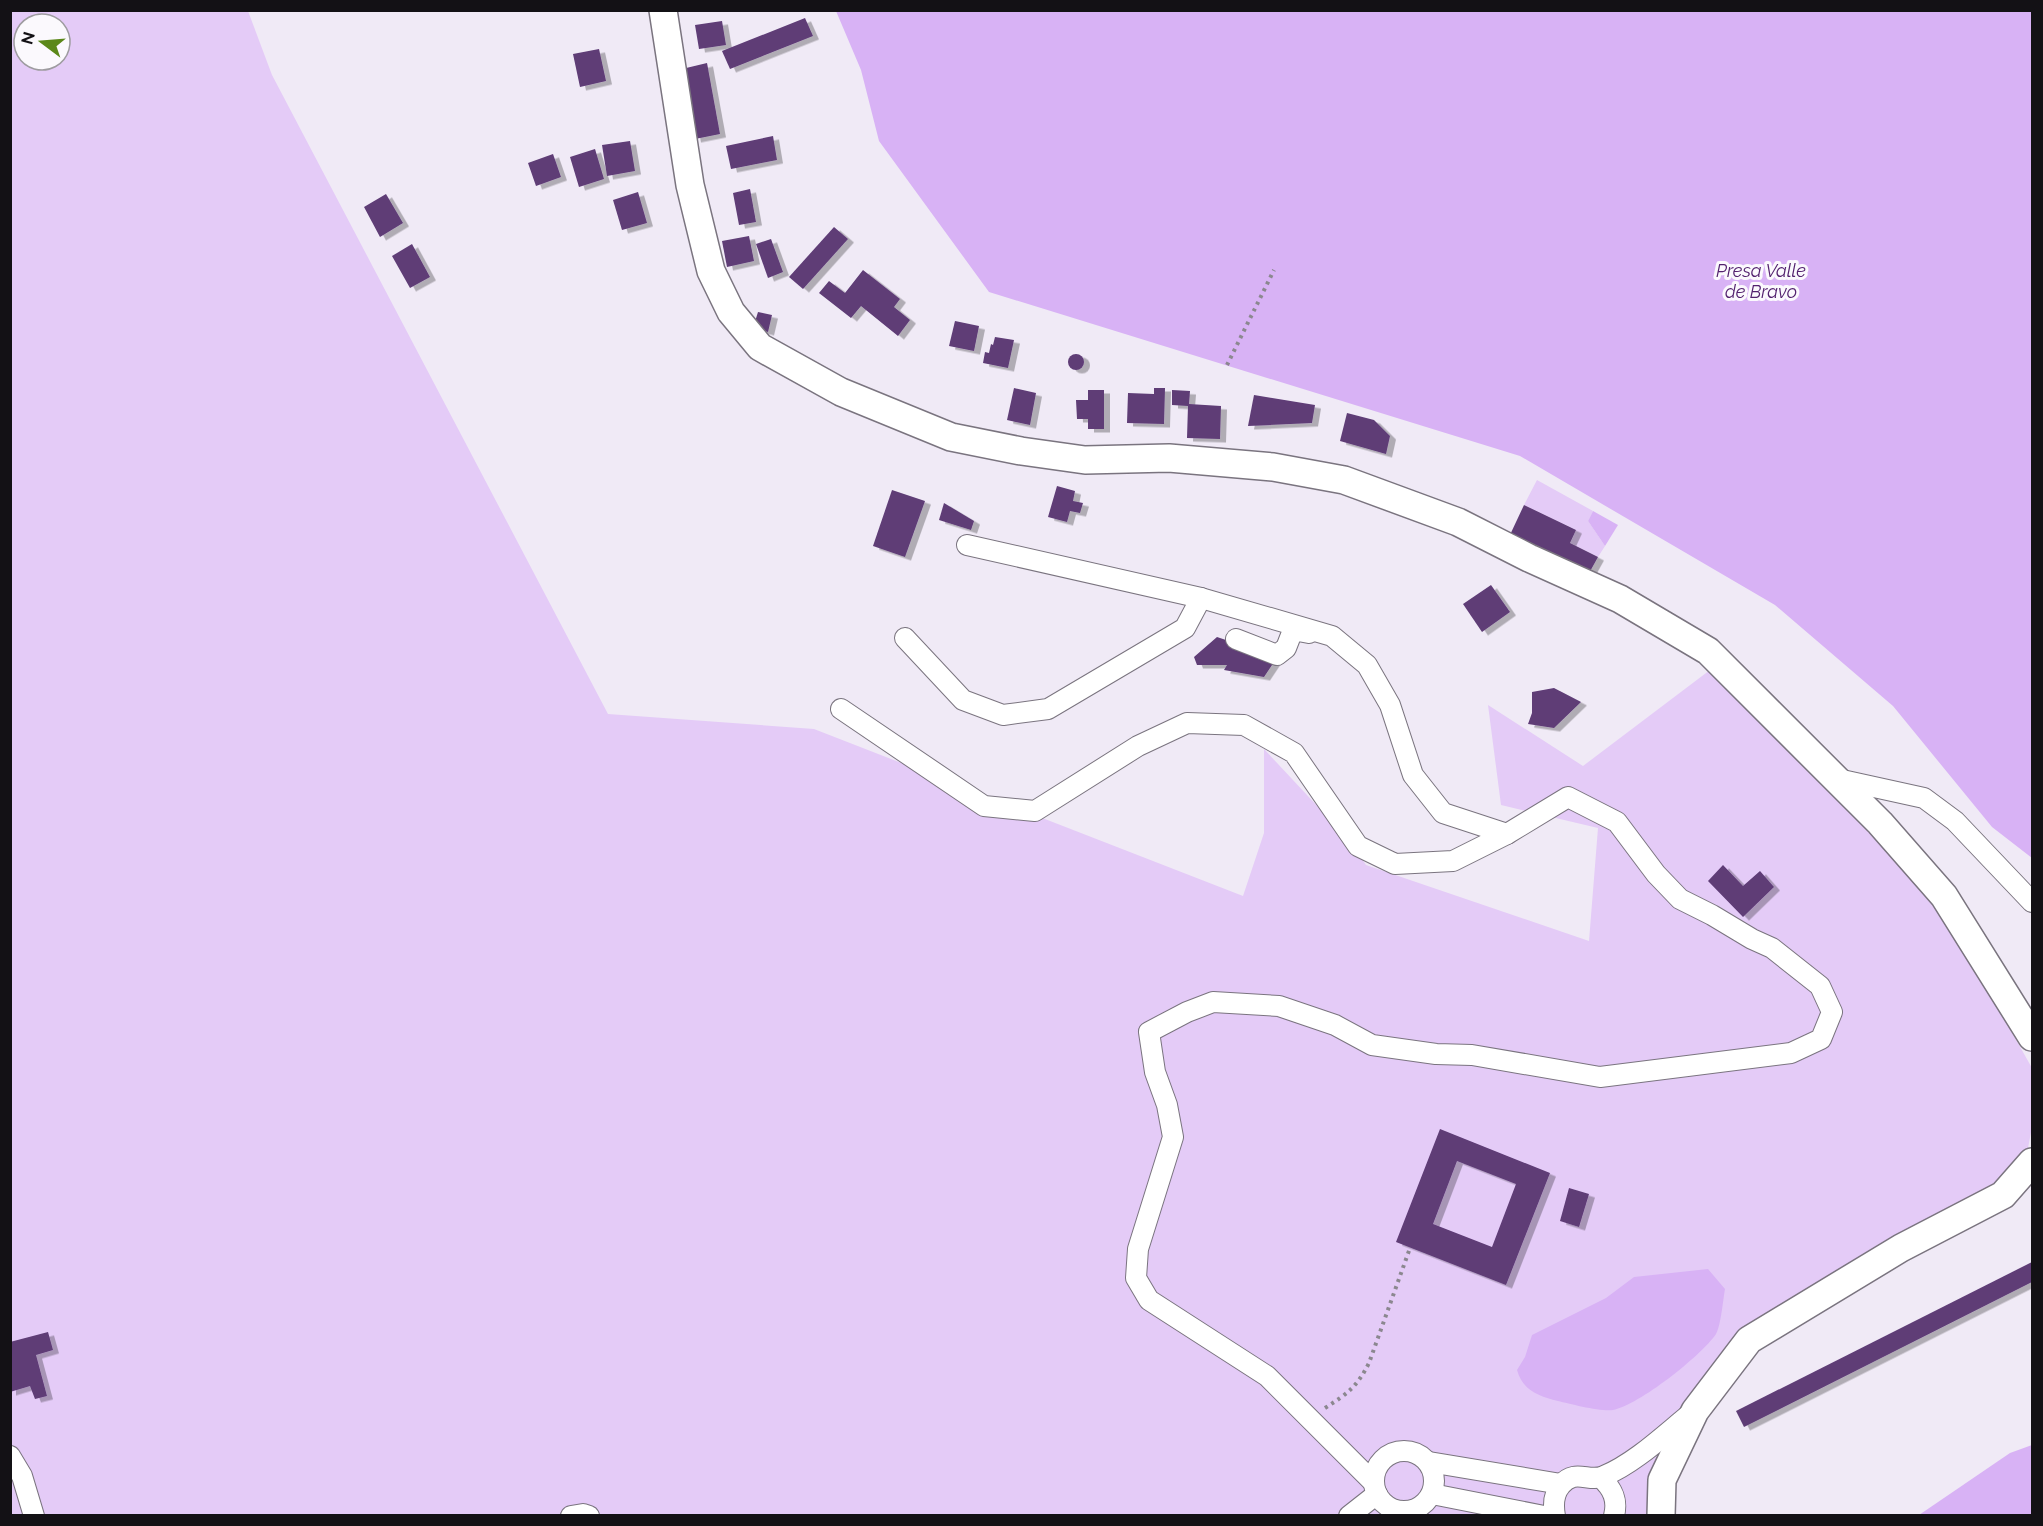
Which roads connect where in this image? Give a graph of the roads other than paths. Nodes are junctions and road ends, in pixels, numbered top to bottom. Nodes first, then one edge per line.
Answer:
1 (663, 10) edge
2 (967, 545) dead end
3 (1201, 598) junction
4 (1332, 636) junction
5 (905, 639) dead end
6 (1236, 639) dead end
7 (842, 709) dead end
8 (1833, 778) junction
9 (1507, 834) junction
10 (2032, 902) edge
11 (2032, 1037) edge
12 (2032, 1162) edge
13 (1695, 1411) junction
14 (10, 1456) edge
15 (1428, 1462) junction
16 (1602, 1478) junction
17 (1561, 1484) junction
18 (1376, 1489) junction
19 (1432, 1494) junction
20 (1406, 1513) edge
21 (34, 1515) edge
22 (572, 1515) edge
23 (589, 1515) edge
24 (1349, 1515) edge
25 (1544, 1515) edge
26 (1555, 1515) edge
27 (1614, 1515) edge
28 (1661, 1515) edge

1 - 8 main road
2 - 3 street
3 - 4 street
3 - 5 street
4 - 6 street
4 - 9 street
7 - 9 street
8 - 10 street
8 - 11 main road
9 - 18 street
12 - 13 main road
13 - 16 street
13 - 28 main road
14 - 21 street
15 - 17 street
15 - 18 street
15 - 19 street
16 - 17 street
16 - 27 street
17 - 26 street
18 - 20 street
18 - 24 street
19 - 20 street
19 - 25 street
22 - 23 street

